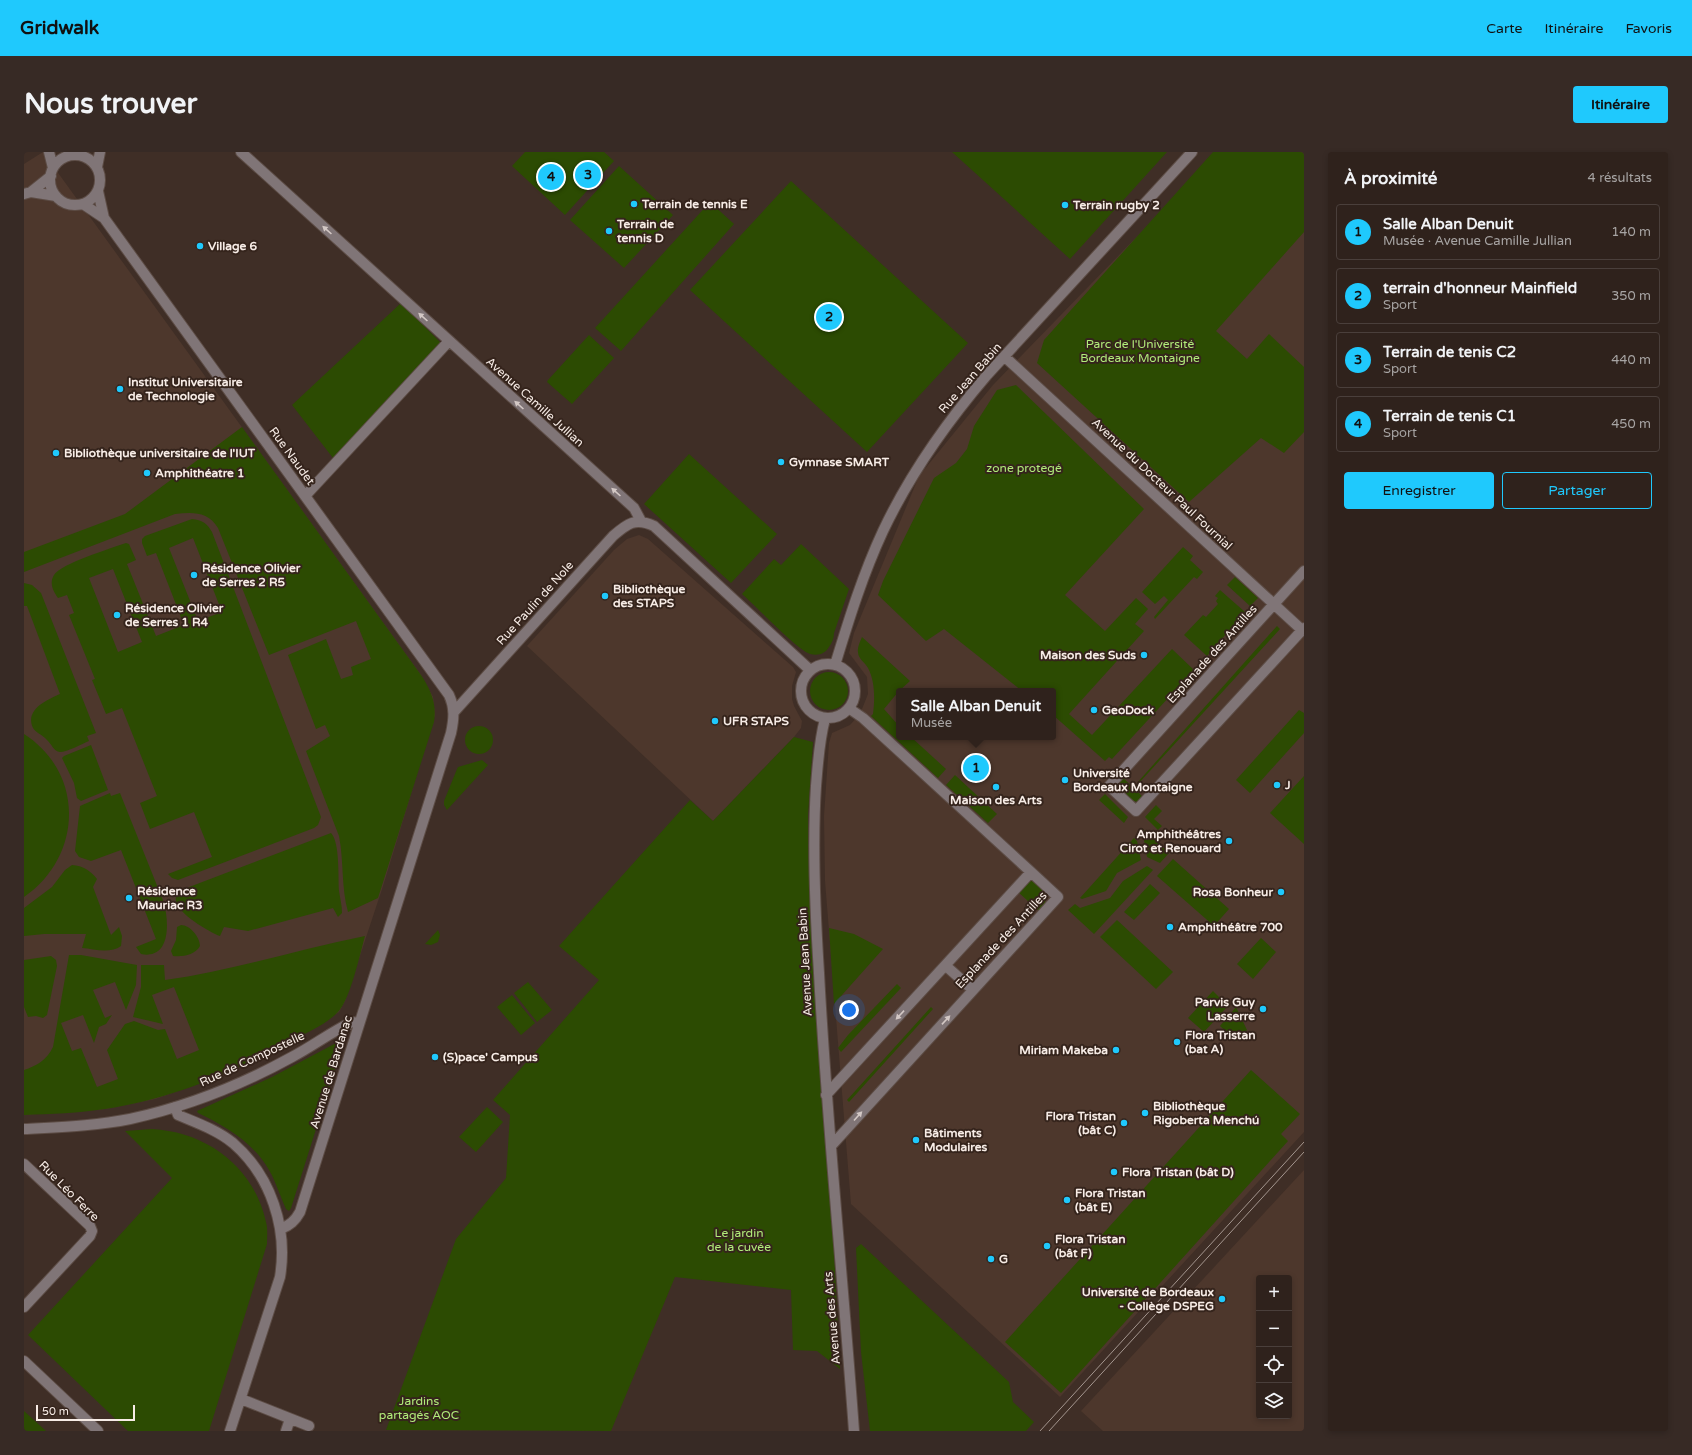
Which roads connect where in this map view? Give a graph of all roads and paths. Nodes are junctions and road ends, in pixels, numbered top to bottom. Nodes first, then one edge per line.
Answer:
1 (49, 152) edge
2 (100, 152) edge
3 (242, 152) edge
4 (1192, 152) edge
5 (64, 154) edge
6 (83, 154) edge
7 (97, 167) junction
8 (52, 172) junction
9 (98, 191) junction
10 (28, 193) edge
11 (56, 196) junction
12 (82, 204) junction
13 (104, 218) junction
14 (449, 341) junction
15 (1005, 357) junction
16 (305, 496) junction
17 (641, 521) junction
18 (1304, 571) edge
19 (1274, 604) junction
20 (1303, 629) edge
21 (835, 665) junction
22 (810, 670) junction
23 (850, 708) junction
24 (454, 712) junction
25 (825, 719) junction
26 (1031, 872) junction
27 (946, 966) junction
28 (973, 990) junction
29 (359, 1023) junction
30 (826, 1095) junction
31 (175, 1107) junction
32 (24, 1129) edge
33 (832, 1145) junction
34 (24, 1164) edge
35 (836, 1203) joint
36 (281, 1228) junction
37 (24, 1307) edge
38 (24, 1361) edge
39 (240, 1399) junction
40 (290, 1419) junction
41 (309, 1426) dead end
42 (98, 1431) edge
43 (230, 1431) edge
44 (286, 1431) edge
45 (854, 1431) edge

1 - 8 street
2 - 7 street
14 -> 3 street, Avenue Camille Jullian
4 - 15 street, Rue Jean Babin
5 - 6 street
5 - 8 street
6 - 7 street
7 - 9 street
8 - 10 street
8 - 11 street
9 - 12 street
9 - 13 street, Rue Naudet
10 - 11 street
11 - 12 street
12 - 13 street, Rue Naudet
13 - 16 street, Rue Naudet
14 - 16 street
17 -> 14 street, Avenue Camille Jullian
15 - 19 street, Avenue du Docteur Paul Fournial
15 - 21 street, Rue Jean Babin
16 - 24 street, Rue Naudet
17 - 22 street, Avenue Camille Jullian
17 - 24 street, Rue Paulin de Nole
18 - 19 street, Esplanade des Antilles
19 - 20 street, Avenue du Docteur Paul Fournial
19 - 20 street, Esplanade des Antilles
21 - 22 street
21 - 23 street
22 - 25 street
23 - 25 street
23 - 26 street
24 - 29 street, Avenue de Bardanac
25 - 30 street, Avenue Jean Babin
26 - 27 street, Esplanade des Antilles
26 - 28 street, Esplanade des Antilles
27 - 28 street
27 -> 30 street, Esplanade des Antilles
33 -> 28 street, Esplanade des Antilles
29 - 31 street, Rue de Compostelle
29 - 36 street, Avenue de Bardanac
30 - 33 street, Avenue Jean Babin
31 - 32 street, Rue de Compostelle
31 - 36 street
33 - 35 street, Avenue Jean Babin
34 - 37 street, Rue Léo Ferre
35 - 45 street, Avenue des Arts
36 - 39 street
38 - 42 street
39 - 40 street
39 - 43 street
40 - 41 street
40 - 44 street

